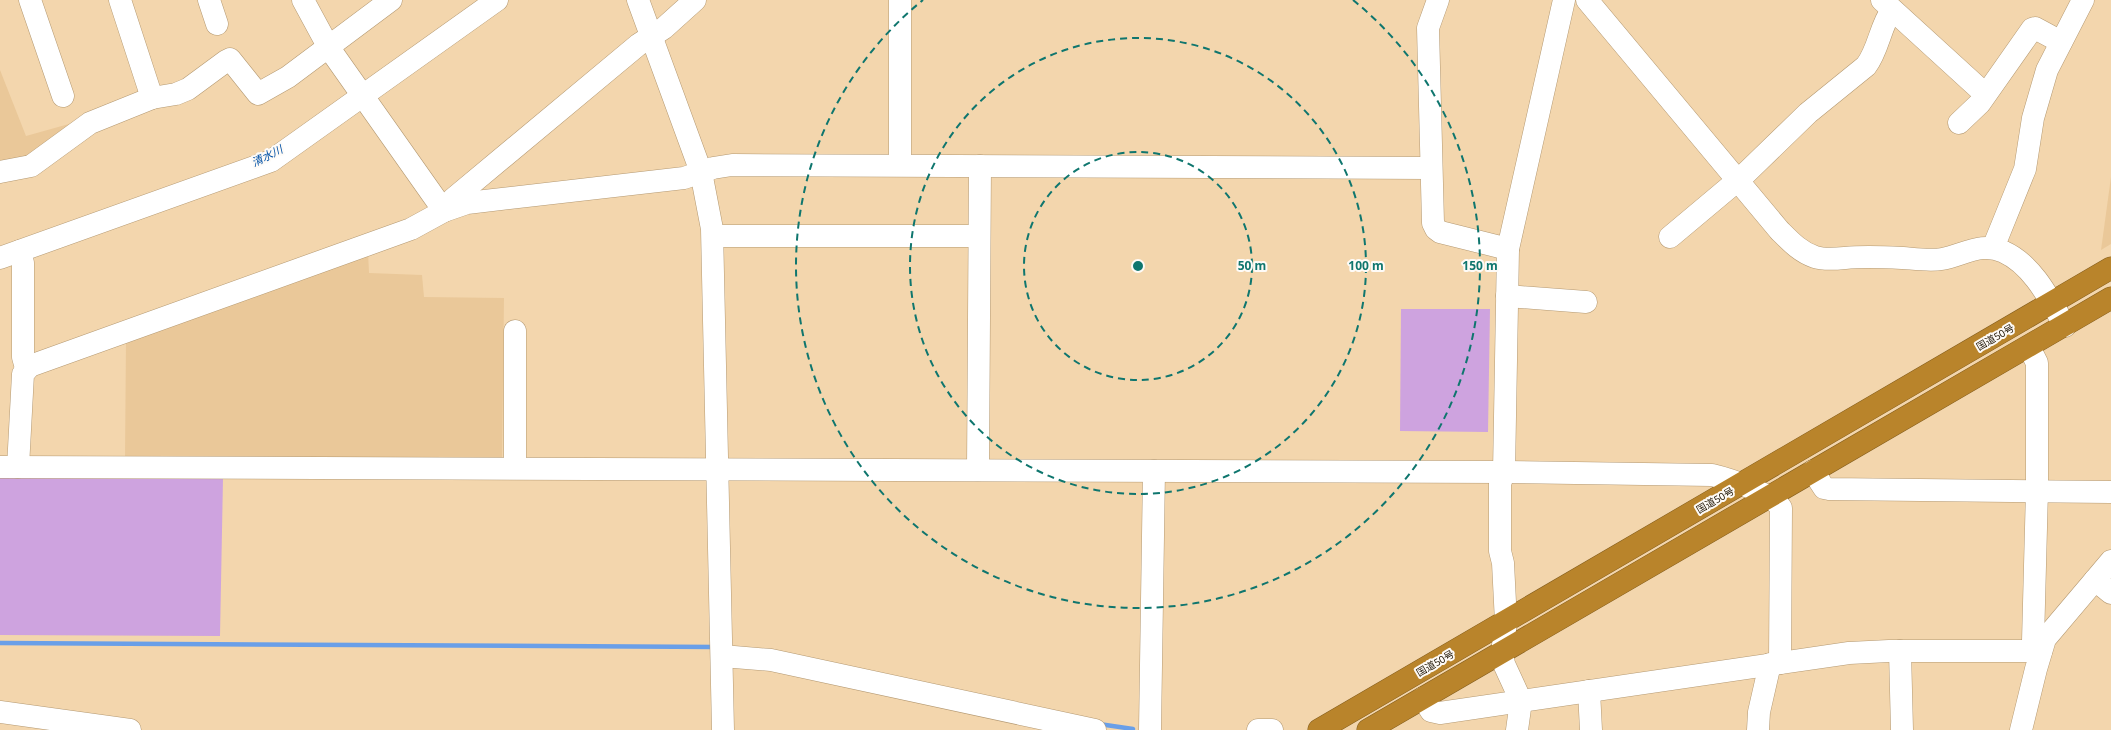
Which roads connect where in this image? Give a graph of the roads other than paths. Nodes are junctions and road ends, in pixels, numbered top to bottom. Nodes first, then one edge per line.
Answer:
1 (30, 0) edge
2 (120, 0) edge
3 (209, 0) edge
4 (303, 0) edge
5 (391, 0) edge
6 (497, 0) edge
7 (638, 0) edge
8 (695, 0) edge
9 (900, 0) edge
10 (1438, 0) edge
11 (1564, 0) edge
12 (1587, 0) edge
13 (2083, 0) edge
14 (1887, 5) edge
15 (217, 24) dead end
16 (651, 36) junction
17 (2061, 42) junction
18 (329, 48) junction
19 (1985, 94) junction
20 (63, 96) dead end
21 (362, 96) junction
22 (152, 98) junction
23 (1959, 123) dead end
24 (900, 165) junction
25 (980, 166) junction
26 (1430, 168) junction
27 (0, 172) edge
28 (701, 172) junction
29 (1737, 179) junction
30 (448, 209) junction
31 (713, 236) junction
32 (979, 236) junction
33 (1670, 237) dead end
34 (1993, 248) junction
35 (1508, 249) junction
36 (20, 251) junction
37 (0, 258) edge
38 (2111, 268) edge
39 (1507, 296) junction
40 (2111, 298) edge
41 (1586, 302) dead end
42 (2052, 303) junction
43 (2065, 326) junction
44 (515, 332) dead end
45 (2029, 347) junction
46 (26, 368) junction
47 (9, 467) edge
48 (515, 468) junction
49 (718, 469) junction
50 (978, 470) junction
51 (1154, 471) junction
52 (1812, 471) junction
53 (1504, 472) junction
54 (1742, 485) junction
55 (2036, 490) junction
56 (2111, 492) edge
57 (1769, 498) junction
58 (2111, 561) edge
59 (2103, 586) edge
60 (1506, 622) junction
61 (1900, 651) junction
62 (2041, 651) junction
63 (1502, 653) junction
64 (722, 656) junction
65 (1775, 664) junction
66 (1589, 691) junction
67 (1423, 698) junction
68 (1521, 701) junction
69 (0, 712) edge
70 (130, 730) edge
71 (723, 730) edge
72 (1095, 730) edge
73 (1150, 730) edge
74 (1258, 730) edge
75 (1272, 730) edge
76 (1319, 730) edge
77 (1368, 730) edge
78 (1517, 730) edge
79 (1591, 730) edge
80 (1758, 730) edge
81 (1902, 730) edge
82 (2021, 730) edge

1 - 20 street
2 - 22 street
3 - 15 street
4 - 18 street
5 - 18 street
6 - 21 street
7 - 16 street
8 - 16 street
9 - 24 street
10 - 26 street
11 - 35 street
12 - 29 street
13 - 17 street
14 - 19 street
14 - 29 street
16 - 28 street
16 - 30 street
17 - 19 street
17 - 34 street
18 - 21 street
18 - 22 street
19 - 23 street
21 - 30 street
21 - 36 street
22 - 27 street
24 - 25 street
24 - 28 street
25 - 26 street
25 - 32 street
26 - 35 street
28 - 30 street
28 - 31 street
29 - 33 street
29 - 34 street
30 - 46 street
31 - 32 street
31 - 49 street
32 - 50 street
34 - 42 street
35 - 39 street
36 - 37 street
36 - 46 street
38 - 42 highway, 国道50号
39 - 41 street
39 - 53 street
40 - 43 highway
42 - 43 street
42 - 54 highway, 国道50号
43 - 45 highway
44 - 48 street
45 - 52 highway
45 - 55 street
46 - 47 street
47 - 48 street
48 - 49 street
49 - 50 street
49 - 64 street
50 - 51 street
51 - 53 street
51 - 73 street
52 - 55 street
52 - 57 highway
53 - 54 street
53 - 60 street
54 - 57 street
54 - 60 highway, 国道50号
55 - 56 street
55 - 62 street
57 - 63 highway
57 - 65 street
58 - 59 street
59 - 62 street
60 - 63 street
60 - 76 highway, 国道50号
61 - 62 street
61 - 65 street
61 - 81 street
62 - 82 street
63 - 67 highway
63 - 68 street
64 - 71 street
64 - 72 street
65 - 66 street
65 - 80 street
66 - 68 street
66 - 79 street
67 - 68 street
67 - 77 highway
68 - 78 street
69 - 70 street
74 - 75 street

